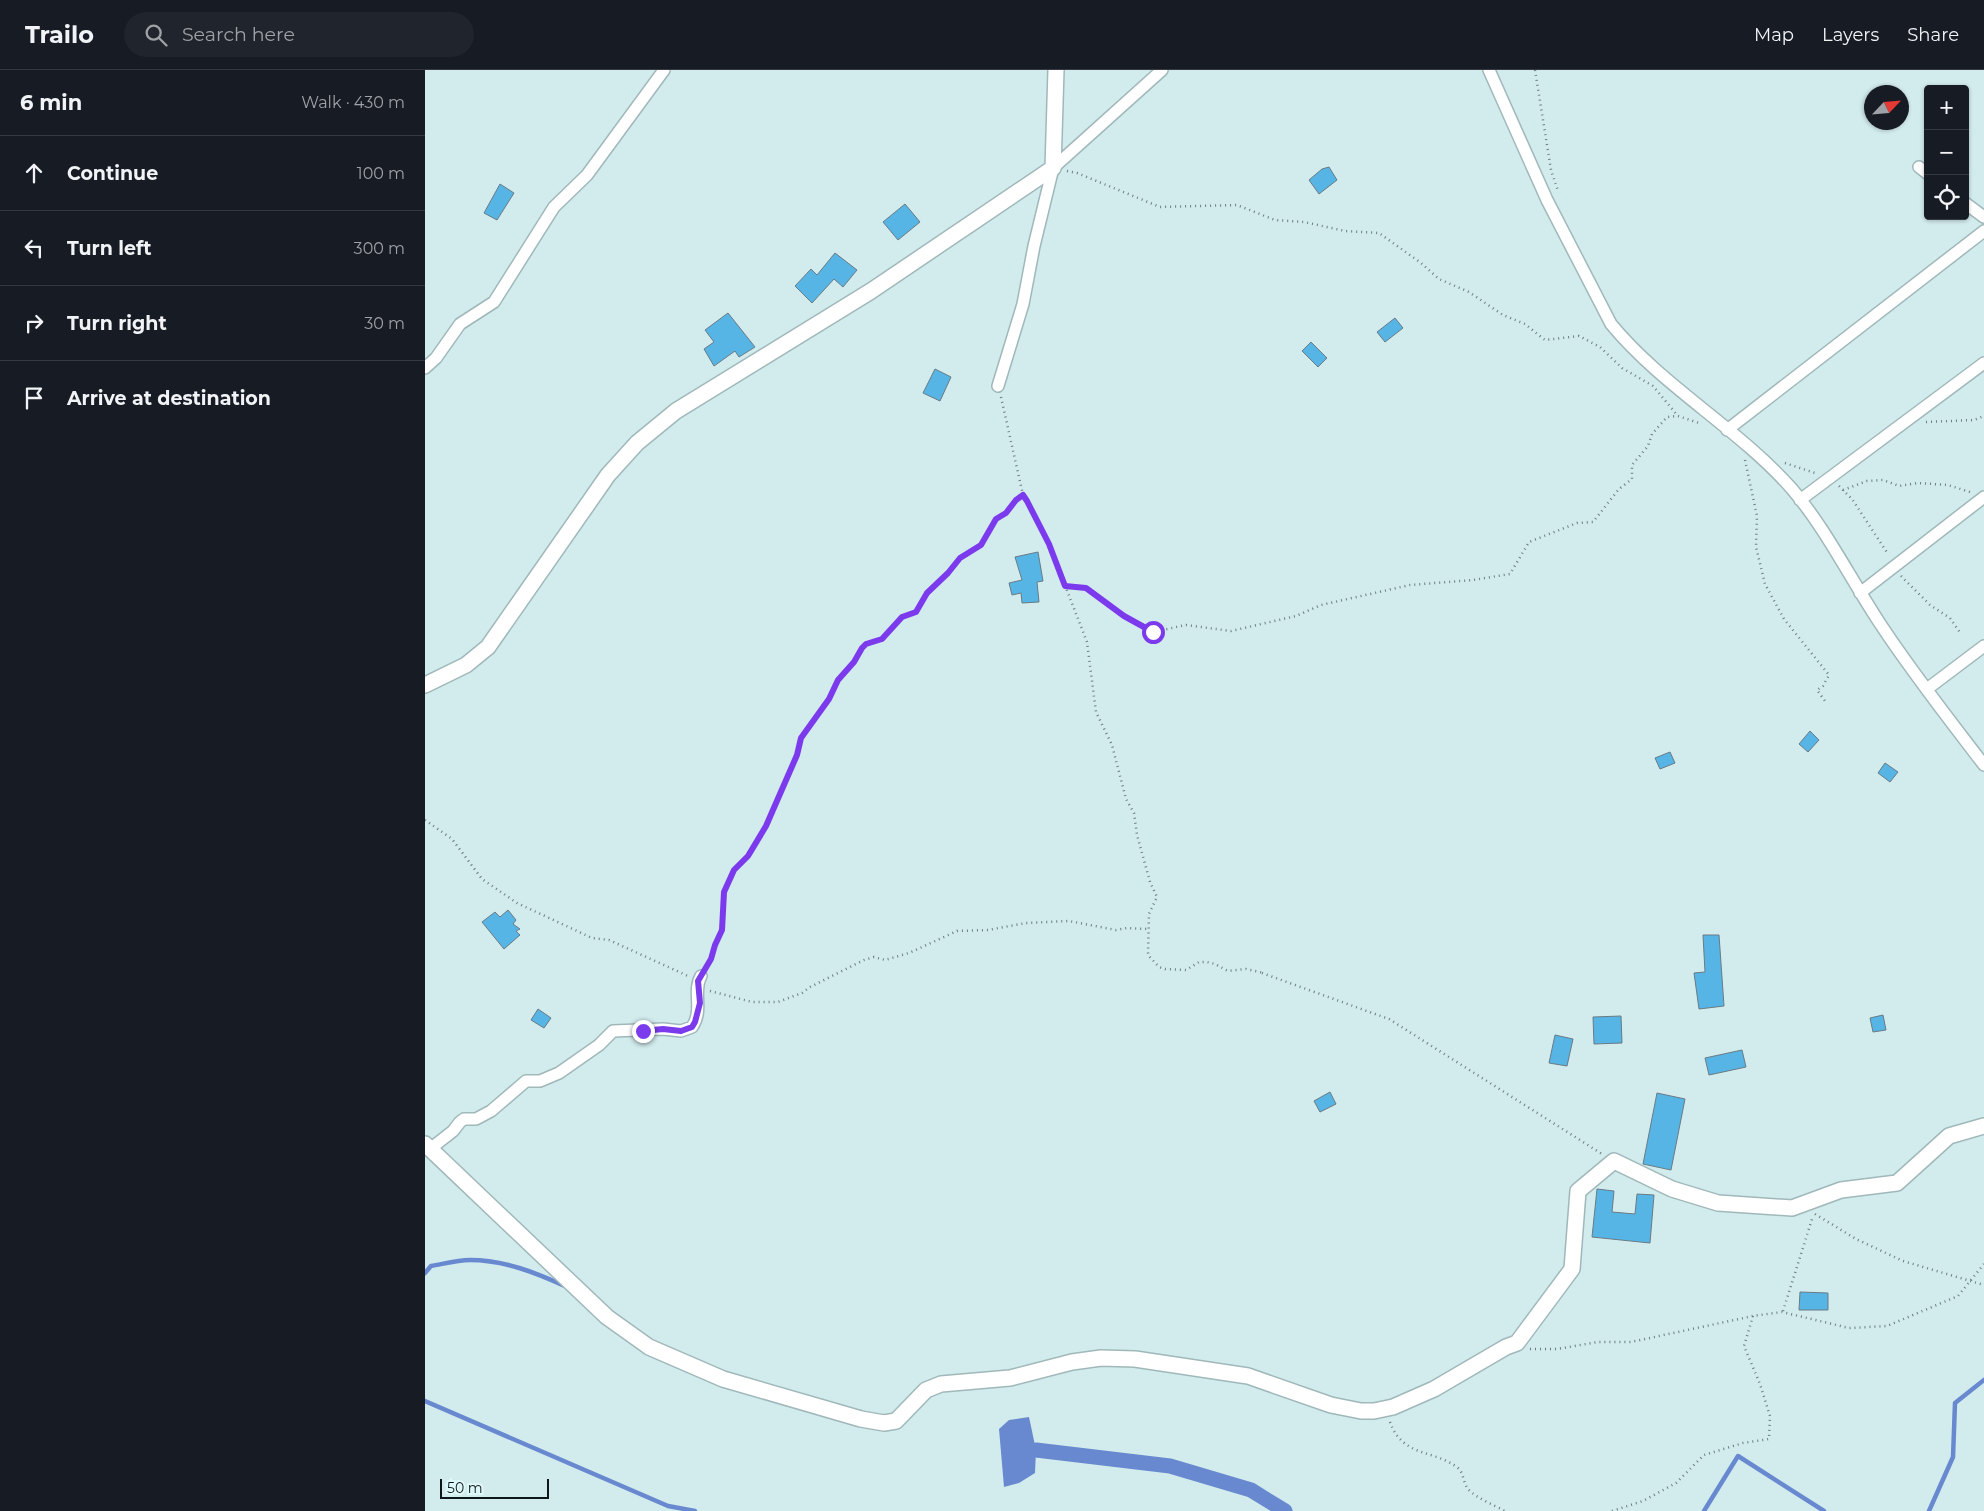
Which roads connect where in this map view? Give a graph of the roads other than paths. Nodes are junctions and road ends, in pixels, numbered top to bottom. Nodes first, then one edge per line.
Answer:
1 (664, 70) edge
2 (1057, 70) edge
3 (1163, 70) edge
4 (1489, 70) edge
5 (1053, 168) junction
6 (1969, 206) edge
7 (1984, 217) edge
8 (1984, 231) edge
9 (1984, 363) edge
10 (425, 368) edge
11 (998, 386) road end
12 (1727, 430) junction
13 (1981, 496) edge
14 (1800, 500) junction
15 (1860, 592) junction
16 (1984, 646) edge
17 (425, 685) edge
18 (1927, 689) junction
19 (1984, 765) edge
20 (701, 976) road end
21 (1984, 1126) edge
22 (427, 1147) edge

1 - 10 street
2 - 5 street
3 - 5 street
4 - 12 street
5 - 11 street
5 - 17 street
6 - 7 street
8 - 12 street
9 - 14 street
12 - 14 street
13 - 15 street
14 - 15 street
15 - 18 street
16 - 18 street
18 - 19 street
20 - 22 street
21 - 22 street

